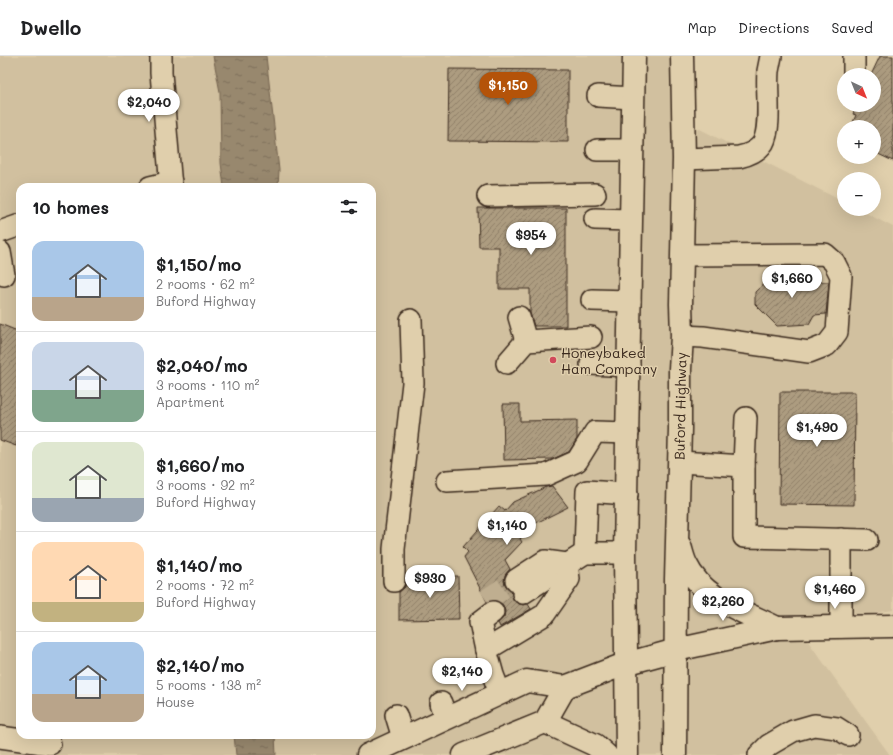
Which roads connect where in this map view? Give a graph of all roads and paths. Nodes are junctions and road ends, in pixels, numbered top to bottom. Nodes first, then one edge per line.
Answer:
1 (161, 56) edge
2 (634, 56) edge
3 (682, 56) edge
4 (771, 56) edge
5 (854, 56) edge
6 (854, 68) edge
7 (598, 96) dead end
8 (634, 98) junction
9 (597, 150) dead end
10 (632, 150) junction
11 (684, 159) junction
12 (171, 183) edge
13 (595, 194) dead end
14 (488, 196) dead end
15 (595, 219) dead end
16 (631, 220) junction
17 (16, 226) edge
18 (0, 232) edge
19 (0, 252) edge
20 (682, 255) junction
21 (4, 275) dead end
22 (592, 300) dead end
23 (630, 301) junction
24 (519, 317) dead end
25 (411, 320) dead end
26 (682, 336) junction
27 (591, 337) dead end
28 (526, 341) junction
29 (507, 363) dead end
30 (591, 364) dead end
31 (629, 366) junction
32 (746, 418) dead end
33 (628, 433) junction
34 (680, 462) junction
35 (744, 466) junction
36 (447, 481) dead end
37 (627, 494) junction
38 (841, 539) junction
39 (867, 540) dead end
40 (678, 542) junction
41 (585, 553) junction
42 (626, 553) junction
43 (567, 564) junction
44 (394, 581) dead end
45 (520, 587) tunnel mouth
46 (486, 612) dead end
47 (893, 626) edge
48 (841, 627) junction
49 (777, 628) junction
50 (486, 650) junction
51 (676, 650) junction
52 (625, 664) junction
53 (566, 687) junction
54 (500, 693) junction
55 (396, 715) dead end
56 (544, 722) junction
57 (848, 736) dead end
58 (0, 737) edge
59 (403, 738) junction
60 (51, 745) edge
61 (368, 755) edge
62 (464, 755) edge
63 (606, 755) edge
64 (627, 755) edge
65 (675, 755) edge
66 (759, 755) edge

1 - 12 street
2 - 8 main road
3 - 11 main road, Buford Highway
4 - 11 street
5 - 6 street
7 - 8 street
8 - 10 main road
9 - 10 street
10 - 16 main road
11 - 20 main road, Buford Highway
13 - 14 street
15 - 16 street
16 - 23 main road
17 - 18 street
19 - 21 street
20 - 26 main road, Buford Highway
20 - 26 street
22 - 23 street
23 - 31 main road
24 - 28 street
25 - 44 street
26 - 34 main road, Buford Highway
27 - 28 street
28 - 29 street
30 - 31 street
31 - 33 main road
32 - 35 street
33 - 36 street
33 - 37 main road
34 - 35 street
34 - 40 main road, Buford Highway
35 - 38 street
37 - 41 street
37 - 42 main road
38 - 39 street
38 - 48 street
40 - 49 main road
40 - 51 main road, Buford Highway
41 - 42 street
41 - 43 street
42 - 52 main road
43 - 45 street
43 - 50 street
46 - 50 street
47 - 48 main road
48 - 49 main road
49 - 51 main road
50 - 54 street
51 - 52 main road
51 - 65 main road, Buford Highway
52 - 53 main road
52 - 64 main road
53 - 54 main road
53 - 56 main road
54 - 59 main road
55 - 59 street
56 - 62 main road
56 - 63 main road
57 - 66 street
58 - 60 street
59 - 61 main road

